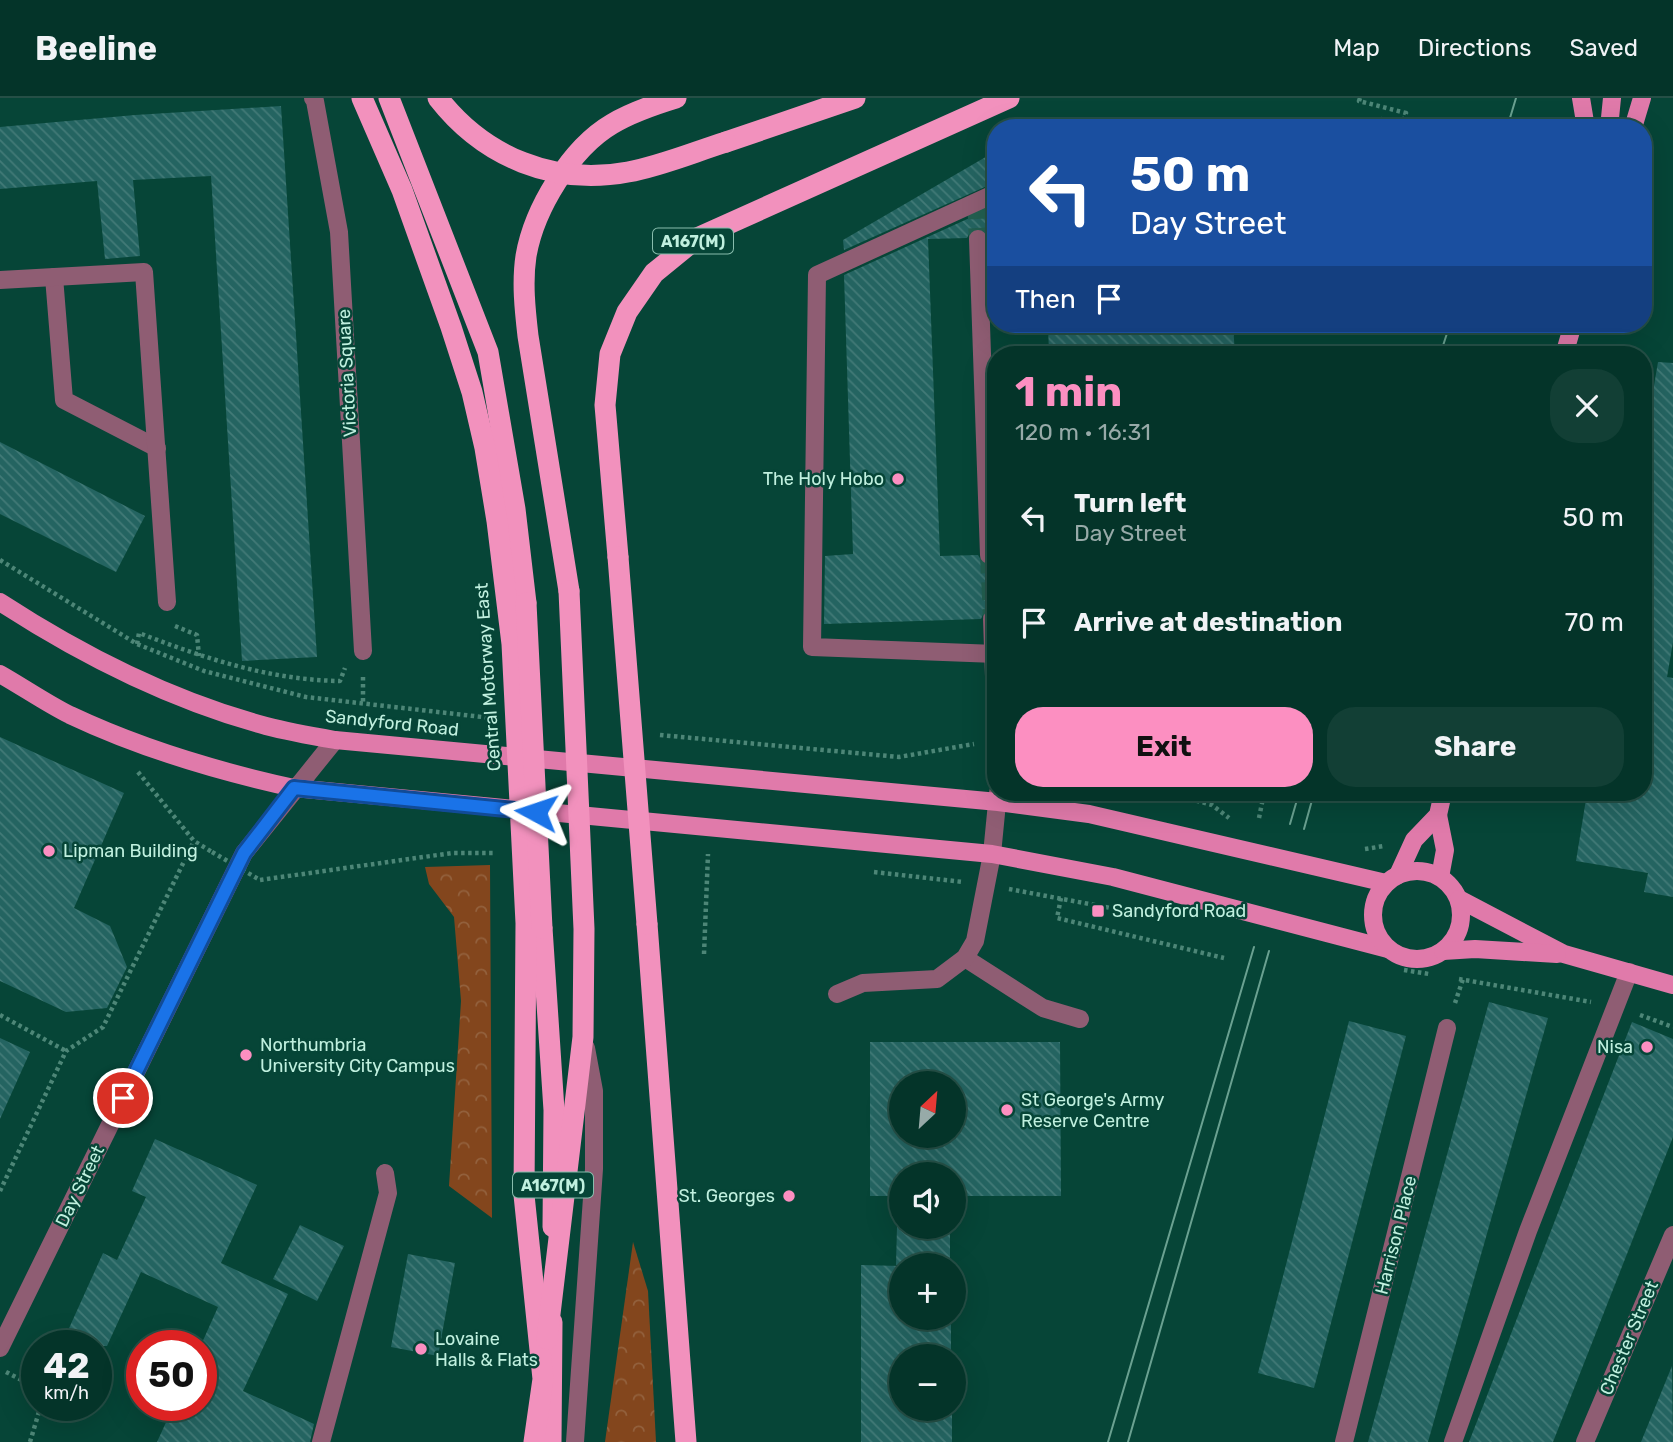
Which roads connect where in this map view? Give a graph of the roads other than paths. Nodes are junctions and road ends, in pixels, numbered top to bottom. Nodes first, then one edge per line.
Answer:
1 (313, 98) edge
2 (362, 98) edge
3 (388, 98) edge
4 (438, 98) edge
5 (676, 98) edge
6 (855, 98) edge
7 (1009, 98) edge
8 (1581, 98) edge
9 (1612, 98) edge
10 (1642, 98) edge
11 (1584, 119) edge
12 (1610, 119) edge
13 (1636, 119) edge
14 (987, 197) edge
15 (978, 239) tunnel mouth
16 (54, 277) junction
17 (0, 280) edge
18 (157, 449) junction
19 (987, 498) edge
20 (0, 602) edge
21 (167, 602) road end
22 (363, 651) road end
23 (987, 654) edge
24 (0, 674) edge
25 (335, 740) junction
26 (294, 788) junction
27 (987, 796) edge
28 (998, 801) edge
29 (1019, 801) edge
30 (1441, 801) edge
31 (1438, 815) junction
32 (992, 855) junction
33 (1440, 877) junction
34 (1392, 879) junction
35 (1459, 899) junction
36 (1388, 949) junction
37 (1443, 951) junction
38 (1564, 954) junction
39 (965, 958) junction
40 (1629, 972) junction
41 (1673, 985) edge
42 (837, 994) dead end
43 (1080, 1019) dead end
44 (1447, 1028) dead end
45 (583, 1037) junction
46 (386, 1173) dead end
47 (1673, 1234) edge
48 (1, 1345) edge
49 (543, 1379) junction
50 (321, 1442) edge
51 (534, 1442) edge
52 (551, 1442) edge
53 (575, 1442) edge
54 (686, 1442) edge
55 (1344, 1442) edge
56 (1453, 1442) edge
57 (1585, 1442) edge

1 - 22 street, Victoria Square
2 - 49 highway, Central Motorway East / A167(M), bridge
3 - 52 highway, A167(M), bridge
4 - 6 highway, bridge
5 - 45 highway, A167(M), bridge
7 - 54 highway, A167(M), bridge
8 - 11 main road
9 - 12 main road
10 - 13 main road
14 - 23 street
15 - 19 street
16 - 17 street
16 - 18 street
16 - 18 street
18 - 21 street
20 - 25 main road, Sandyford Road
24 - 26 main road
25 - 26 street, Day Street
25 - 27 main road, Sandyford Road
26 - 32 main road
26 - 48 street, Day Street
28 - 32 street
29 - 34 main road, Sandyford Road
30 - 31 main road
31 - 33 main road
31 - 34 main road
32 - 36 main road
32 - 39 street
33 - 34 main road
33 - 35 main road
34 - 36 main road
35 - 37 main road
35 - 38 main road
36 - 37 main road
37 - 38 main road
38 - 40 main road
39 - 42 street
39 - 43 street
40 - 41 main road
40 - 56 street
44 - 55 street, Harrison Place
45 - 49 highway, A167(M), bridge
45 - 53 street
46 - 50 street
47 - 57 street, Chester Street
49 - 51 highway, Central Motorway East / A167(M), bridge

